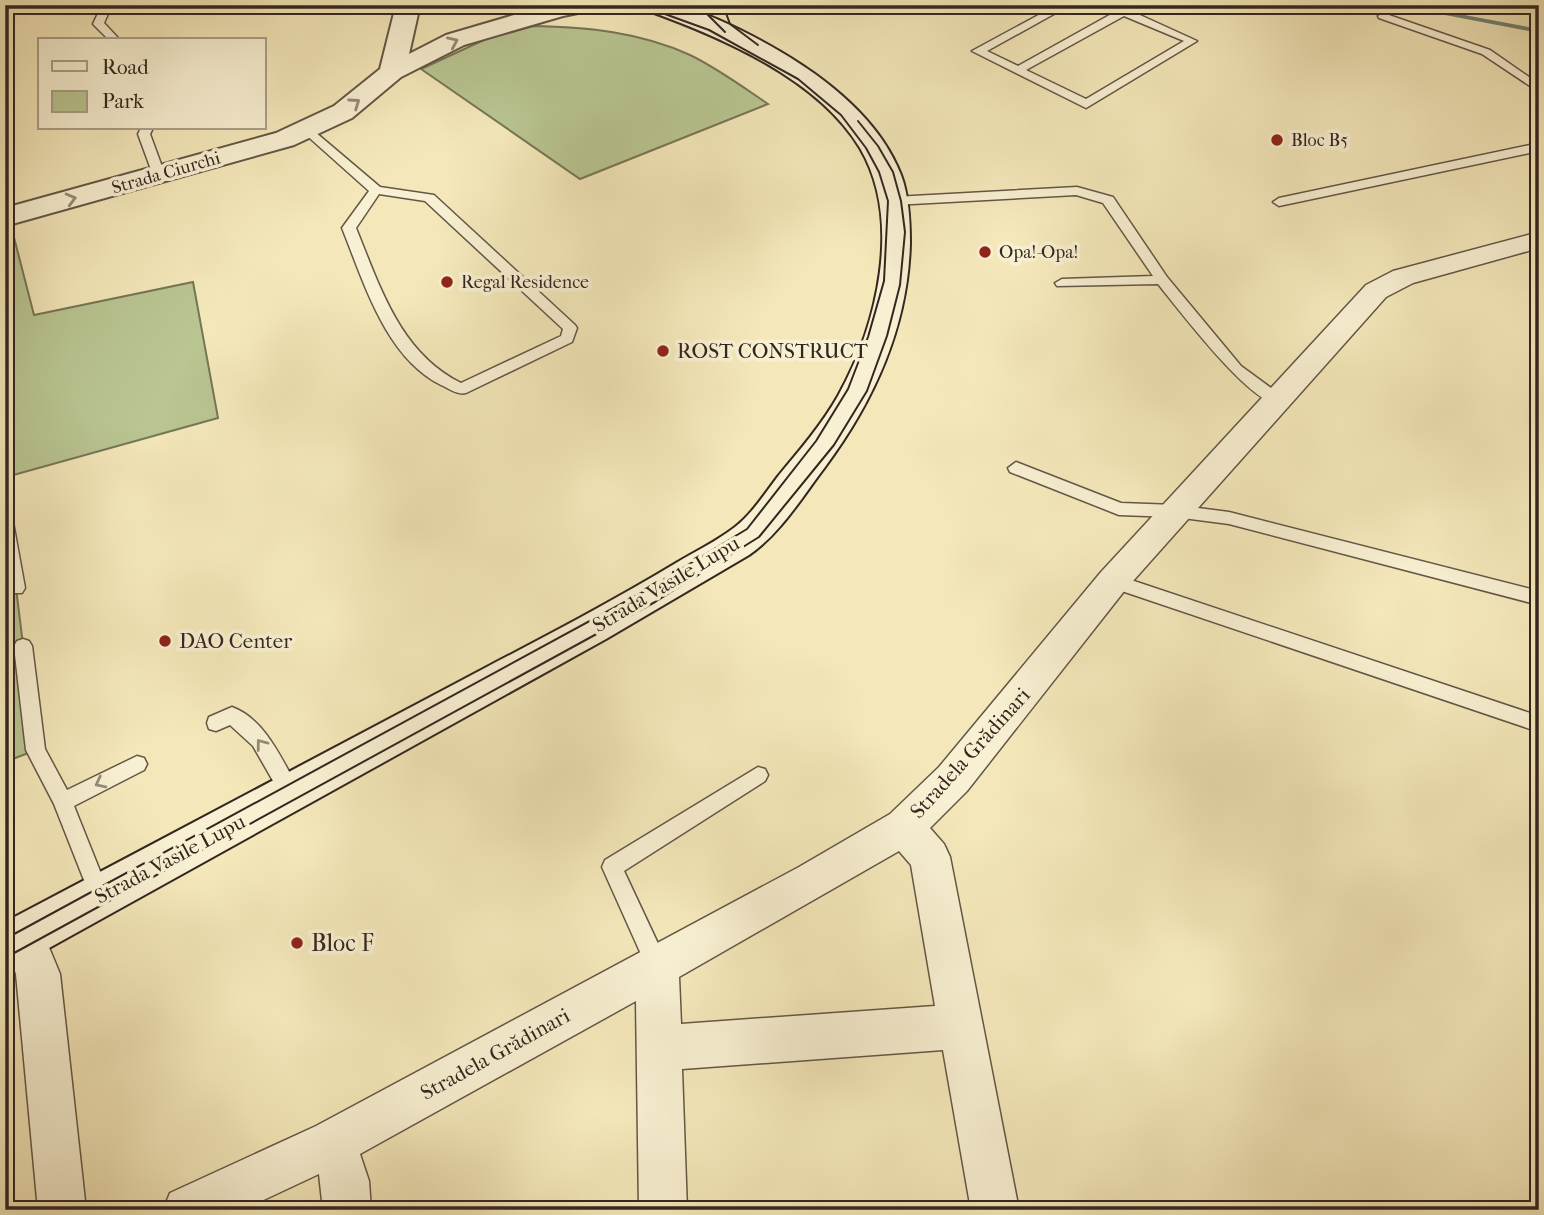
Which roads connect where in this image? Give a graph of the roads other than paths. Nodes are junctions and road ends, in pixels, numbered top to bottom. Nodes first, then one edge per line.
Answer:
1 (107, 5) edge
2 (408, 5) edge
3 (585, 5) edge
4 (654, 5) edge
5 (1065, 5) edge
6 (1108, 5) edge
7 (1528, 5) edge
8 (561, 7) edge
9 (1539, 7) edge
10 (736, 9) dead end
11 (1123, 12) junction
12 (1384, 16) dead end
13 (113, 38) edge
14 (763, 53) junction
15 (1017, 71) junction
16 (392, 72) junction
17 (1539, 89) edge
18 (146, 130) edge
19 (308, 130) junction
20 (1539, 147) edge
21 (159, 175) junction
22 (376, 190) junction
23 (894, 201) junction
24 (1279, 202) dead end
25 (5, 217) edge
26 (1539, 240) edge
27 (1162, 280) junction
28 (1062, 283) dead end
29 (1277, 400) junction
30 (1016, 468) dead end
31 (1175, 511) junction
32 (5, 522) edge
33 (1114, 581) junction
34 (16, 588) dead end
35 (1539, 598) edge
36 (23, 646) dead end
37 (216, 723) dead end
38 (1539, 724) edge
39 (137, 764) dead end
40 (758, 775) dead end
41 (291, 794) junction
42 (63, 802) junction
43 (904, 827) junction
44 (100, 896) junction
45 (14, 942) edge
46 (657, 965) junction
47 (962, 1026) junction
48 (659, 1048) junction
49 (333, 1143) junction
50 (62, 1210) edge
51 (187, 1210) edge
52 (347, 1210) edge
53 (663, 1210) edge
54 (995, 1210) edge

1 - 13 lane
2 - 16 main road
3 - 8 main road, Strada Ciurchi
4 - 14 main road, Strada Vasile Lupu
5 - 15 lane
6 - 11 lane
7 - 9 lane
16 -> 8 main road, Strada Ciurchi
10 - 14 main road
11 - 15 lane
11 - 15 lane
12 - 17 lane
14 - 23 main road, Strada Vasile Lupu
19 -> 16 main road, Strada Ciurchi
18 - 21 lane
19 - 21 main road, Strada Ciurchi
19 - 22 lane
20 - 24 lane
25 -> 21 main road, Strada Ciurchi
22 - 22 lane
23 - 27 lane
23 - 41 main road, Strada Vasile Lupu
26 - 29 street, Stradela Grădinari
27 - 28 lane
27 - 29 lane
29 - 31 street, Stradela Grădinari
30 - 31 lane
31 - 33 street, Stradela Grădinari
31 - 35 lane
32 - 34 lane
33 - 38 lane
33 - 43 street, Stradela Grădinari
36 - 42 lane
41 -> 37 lane
39 -> 42 lane
40 - 46 lane
41 - 44 main road, Strada Vasile Lupu
42 - 44 lane
43 - 46 street, Stradela Grădinari
43 - 47 street
44 - 45 main road, Strada Vasile Lupu
45 - 50 street
46 - 48 street
46 - 49 street, Stradela Grădinari
47 - 48 street
47 - 54 street
48 - 53 street
49 - 51 street, Stradela Grădinari
49 - 52 street

